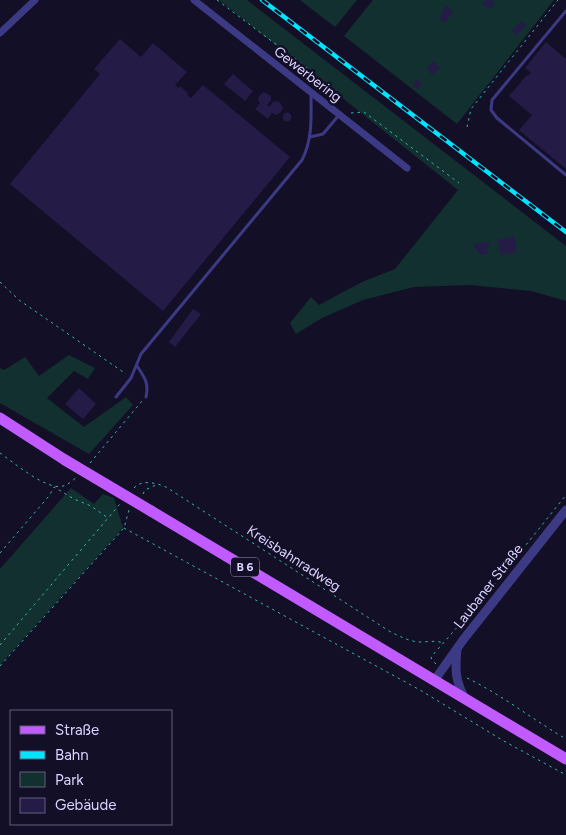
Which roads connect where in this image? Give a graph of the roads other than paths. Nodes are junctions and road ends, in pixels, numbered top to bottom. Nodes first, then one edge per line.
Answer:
1 (35, 0) edge
2 (194, 0) edge
3 (566, 11) edge
4 (0, 33) edge
5 (311, 92) junction
6 (340, 115) junction
7 (310, 137) junction
8 (407, 168) dead end
9 (566, 175) edge
10 (137, 366) junction
11 (116, 397) dead end
12 (146, 397) road end
13 (0, 418) edge
14 (566, 510) edge
15 (458, 648) junction
16 (434, 681) junction
17 (465, 699) junction
18 (566, 759) edge

1 - 4 street
2 - 5 street, Gewerbering
3 - 9 lane
5 - 6 street, Gewerbering
5 - 7 lane
6 - 7 lane
6 - 8 street, Gewerbering
7 - 10 lane
10 - 11 lane
10 - 12 lane
13 - 16 main road, B 6, bridge
14 - 15 street, Laubaner Straße
15 - 16 street, Laubaner Straße
15 - 17 street
16 - 17 main road, B 6
17 - 18 main road, B 6

